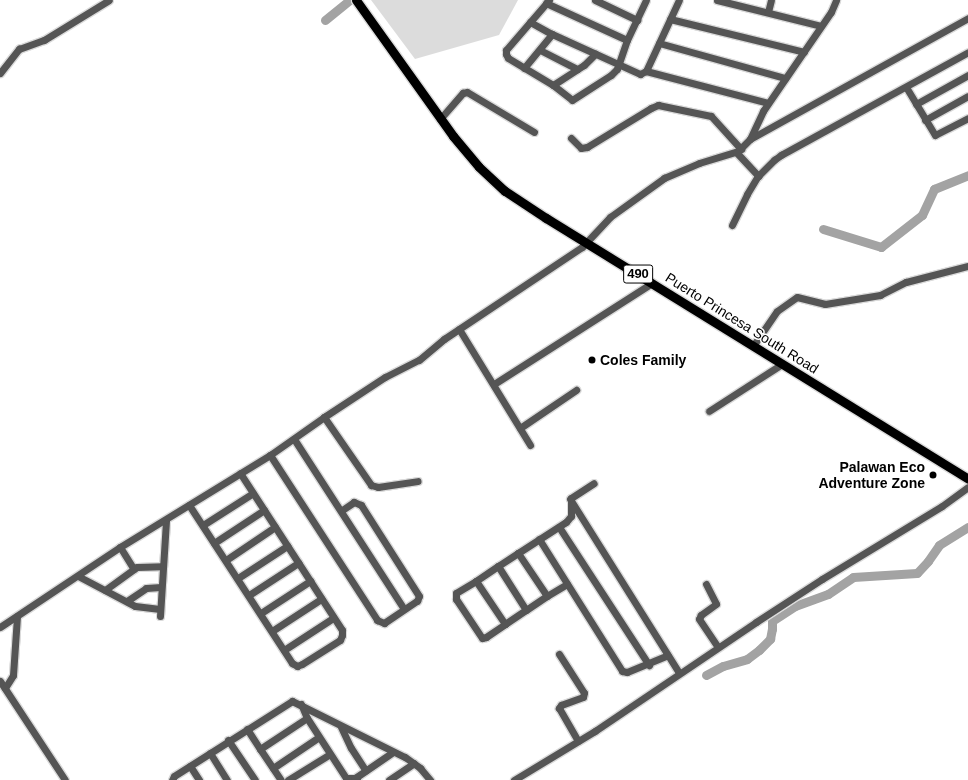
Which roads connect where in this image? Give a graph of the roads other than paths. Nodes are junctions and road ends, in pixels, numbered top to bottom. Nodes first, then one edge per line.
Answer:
1 (109, 0) edge
2 (356, 0) edge
3 (595, 0) edge
4 (646, 0) edge
5 (678, 0) edge
6 (718, 0) edge
7 (771, 0) edge
8 (836, 0) edge
9 (547, 2) edge
10 (734, 2) edge
11 (768, 12) junction
12 (968, 18) edge
13 (670, 19) junction
14 (637, 20) junction
15 (530, 22) junction
16 (821, 26) junction
17 (552, 34) junction
18 (627, 40) junction
19 (659, 44) junction
20 (540, 50) junction
21 (804, 52) junction
22 (968, 52) edge
23 (595, 54) junction
24 (619, 65) junction
25 (524, 68) junction
26 (577, 69) junction
27 (646, 71) junction
28 (0, 73) edge
29 (968, 75) edge
30 (785, 78) junction
31 (553, 85) junction
32 (906, 87) junction
33 (968, 96) edge
34 (768, 103) junction
35 (916, 104) junction
36 (968, 118) edge
37 (440, 119) junction
38 (925, 120) junction
39 (534, 132) dead end
40 (571, 138) dead end
41 (750, 139) junction
42 (738, 150) junction
43 (758, 176) junction
44 (732, 225) dead end
45 (587, 243) junction
46 (968, 266) edge
47 (652, 283) junction
48 (459, 329) junction
49 (753, 346) junction
50 (782, 364) junction
51 (494, 384) junction
52 (576, 390) dead end
53 (710, 411) dead end
54 (324, 417) junction
55 (520, 428) junction
56 (294, 439) junction
57 (530, 445) dead end
58 (270, 455) junction
59 (240, 473) junction
60 (968, 479) edge
61 (418, 481) dead end
62 (594, 483) dead end
63 (968, 487) edge
64 (253, 493) junction
65 (570, 499) junction
66 (189, 505) junction
67 (264, 510) junction
68 (342, 510) junction
69 (166, 520) junction
70 (203, 525) junction
71 (559, 527) junction
72 (275, 528) junction
73 (539, 539) junction
74 (214, 543) junction
75 (287, 546) junction
76 (120, 547) junction
77 (518, 553) junction
78 (226, 560) junction
79 (298, 563) junction
80 (162, 566) junction
81 (498, 566) junction
82 (134, 568) junction
83 (78, 576) junction
84 (238, 578) junction
85 (310, 581) junction
86 (476, 581) junction
87 (567, 584) junction
88 (706, 584) dead end
89 (161, 587) junction
90 (105, 590) junction
91 (249, 595) junction
92 (547, 596) junction
93 (321, 599) junction
94 (127, 601) junction
95 (160, 609) junction
96 (404, 609) junction
97 (526, 610) junction
98 (261, 613) junction
99 (17, 616) junction
100 (160, 616) dead end
101 (333, 618) junction
102 (505, 624) junction
103 (0, 627) edge
104 (272, 631) junction
105 (718, 648) junction
106 (284, 650) junction
107 (559, 654) dead end
108 (668, 655) junction
109 (649, 665) junction
110 (679, 673) junction
111 (0, 681) edge
112 (5, 688) junction
113 (301, 704) junction
114 (307, 718) junction
115 (341, 727) junction
116 (247, 729) junction
117 (319, 737) junction
118 (228, 740) junction
119 (578, 741) junction
120 (260, 749) junction
121 (393, 752) junction
122 (210, 753) junction
123 (330, 754) junction
124 (414, 763) junction
125 (190, 766) junction
126 (273, 768) junction
127 (366, 771) junction
128 (345, 779) edge
129 (356, 779) edge
130 (65, 780) edge
131 (172, 780) edge
132 (199, 780) edge
133 (227, 780) edge
134 (255, 780) edge
135 (281, 780) edge
136 (288, 780) edge
137 (389, 780) edge
138 (429, 780) edge
139 (514, 780) edge

1 - 28 street
2 - 37 main road, Puerto Princesa South Road / 490
3 - 14 street
4 - 14 street
5 - 13 street
6 - 10 street
7 - 11 street
8 - 16 street
9 - 15 street
9 - 18 street
10 - 11 street
11 - 16 street
12 - 41 street
13 - 19 street
13 - 21 street
14 - 18 street
15 - 17 street
15 - 25 street
16 - 21 street
17 - 20 street
17 - 23 street
18 - 24 street
19 - 27 street
19 - 30 street
20 - 25 street
20 - 26 street
21 - 30 street
22 - 32 street
23 - 24 street
23 - 26 street
24 - 27 street
24 - 31 street
25 - 31 street
26 - 31 street
27 - 34 street
29 - 35 street
30 - 34 street
32 - 35 street
32 - 43 street
33 - 38 street
34 - 41 street
35 - 38 street
36 - 38 street
37 - 39 street
37 - 45 main road, Puerto Princesa South Road / 490
40 - 42 street
41 - 42 street
42 - 43 street
42 - 45 street
43 - 44 street
45 - 47 main road, Puerto Princesa South Road / 490
45 - 48 street
46 - 49 street
47 - 49 main road, Puerto Princesa South Road / 490
47 - 51 street
48 - 51 street
48 - 54 street
49 - 50 main road, Puerto Princesa South Road / 490
50 - 53 street
50 - 60 main road, Puerto Princesa South Road / 490
51 - 55 street
52 - 55 street
54 - 56 street
54 - 61 street
55 - 57 street
56 - 58 street
56 - 68 street
58 - 59 street
58 - 96 street
59 - 64 street
59 - 66 street
62 - 65 street
63 - 105 street
64 - 67 street
64 - 70 street
65 - 71 street
65 - 108 street
66 - 69 street
66 - 70 street
67 - 72 street
67 - 74 street
68 - 96 street
68 - 96 street
69 - 76 street
69 - 80 street
70 - 74 street
71 - 73 street
71 - 109 street
72 - 75 street
72 - 78 street
73 - 77 street
73 - 87 street
74 - 78 street
75 - 79 street
75 - 84 street
76 - 82 street
76 - 83 street
77 - 81 street
77 - 92 street
78 - 84 street
79 - 85 street
79 - 91 street
80 - 82 street
80 - 89 street
81 - 86 street
81 - 97 street
82 - 90 street
83 - 90 street
83 - 99 street
84 - 91 street
85 - 93 street
85 - 98 street
86 - 102 street
86 - 102 street
87 - 92 street
87 - 109 street
88 - 105 street
89 - 94 street
89 - 95 street
90 - 94 street
91 - 98 street
92 - 97 street
93 - 101 street
93 - 104 street
94 - 95 street
95 - 100 street
97 - 102 street
98 - 104 street
99 - 103 street
99 - 112 street
101 - 106 street
101 - 106 street
104 - 106 street
105 - 110 street
107 - 119 street
108 - 109 street
108 - 110 street
110 - 119 street
111 - 112 street
112 - 130 street
113 - 114 street
113 - 115 street
113 - 116 street
114 - 117 street
114 - 120 street
115 - 121 street
115 - 127 street
116 - 118 street
116 - 120 street
117 - 123 street
117 - 126 street
118 - 122 street
118 - 134 street
119 - 139 street
120 - 126 street
121 - 124 street
121 - 127 street
122 - 125 street
122 - 133 street
123 - 128 street
123 - 136 street
124 - 137 street
124 - 138 street
125 - 131 street
125 - 132 street
126 - 135 street
127 - 129 street
128 - 129 street

